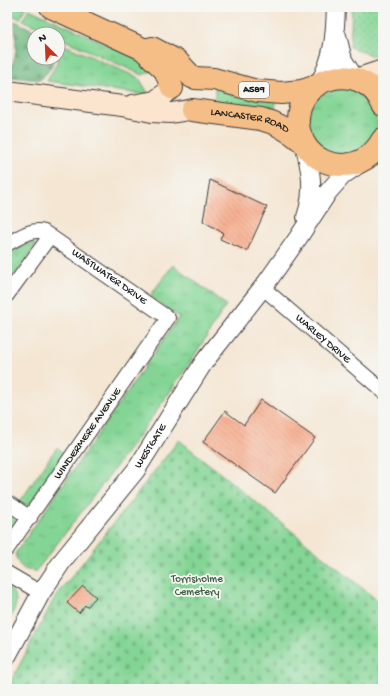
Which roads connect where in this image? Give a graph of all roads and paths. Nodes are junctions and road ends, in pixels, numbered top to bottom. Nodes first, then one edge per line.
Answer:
1 (51, 7) edge
2 (336, 7) edge
3 (335, 27) junction
4 (142, 49) junction
5 (383, 70) edge
6 (194, 77) junction
7 (356, 79) junction
8 (316, 85) junction
9 (172, 88) junction
10 (7, 91) edge
11 (383, 105) edge
12 (122, 106) junction
13 (190, 110) junction
14 (383, 139) edge
15 (303, 143) junction
16 (372, 157) edge
17 (50, 236) junction
18 (298, 238) junction
19 (7, 244) edge
20 (262, 288) junction
21 (7, 295) edge
22 (168, 318) joint
23 (383, 391) edge
24 (7, 502) edge
25 (30, 518) junction
26 (7, 549) edge
27 (7, 573) edge
28 (41, 593) junction
29 (7, 656) edge

1 - 4 main road
2 - 3 street
3 - 7 street
3 - 8 street
4 - 6 main road
4 - 9 main road
5 - 7 main road
6 - 8 main road, A589
6 - 9 main road, A589
6 - 13 main road
7 - 8 main road, A589
7 - 11 main road, A589
8 - 15 main road
9 - 12 main road, LANCASTER ROAD
9 - 13 main road
10 - 12 main road, LANCASTER ROAD
12 - 13 main road, LANCASTER ROAD
13 - 15 main road, LANCASTER ROAD
14 - 16 main road
15 - 16 main road, LANCASTER ROAD
15 - 18 street, WESTGATE
16 - 18 street, WESTGATE
17 - 19 street
17 - 21 street
17 - 22 street, WASTWATER DRIVE
18 - 20 street, WESTGATE
20 - 23 street, WARLEY DRIVE
20 - 28 street, WESTGATE
22 - 25 street, WINDERMERE AVENUE
24 - 25 street
25 - 26 street, WINDERMERE AVENUE
27 - 28 street
28 - 29 street, WESTGATE

